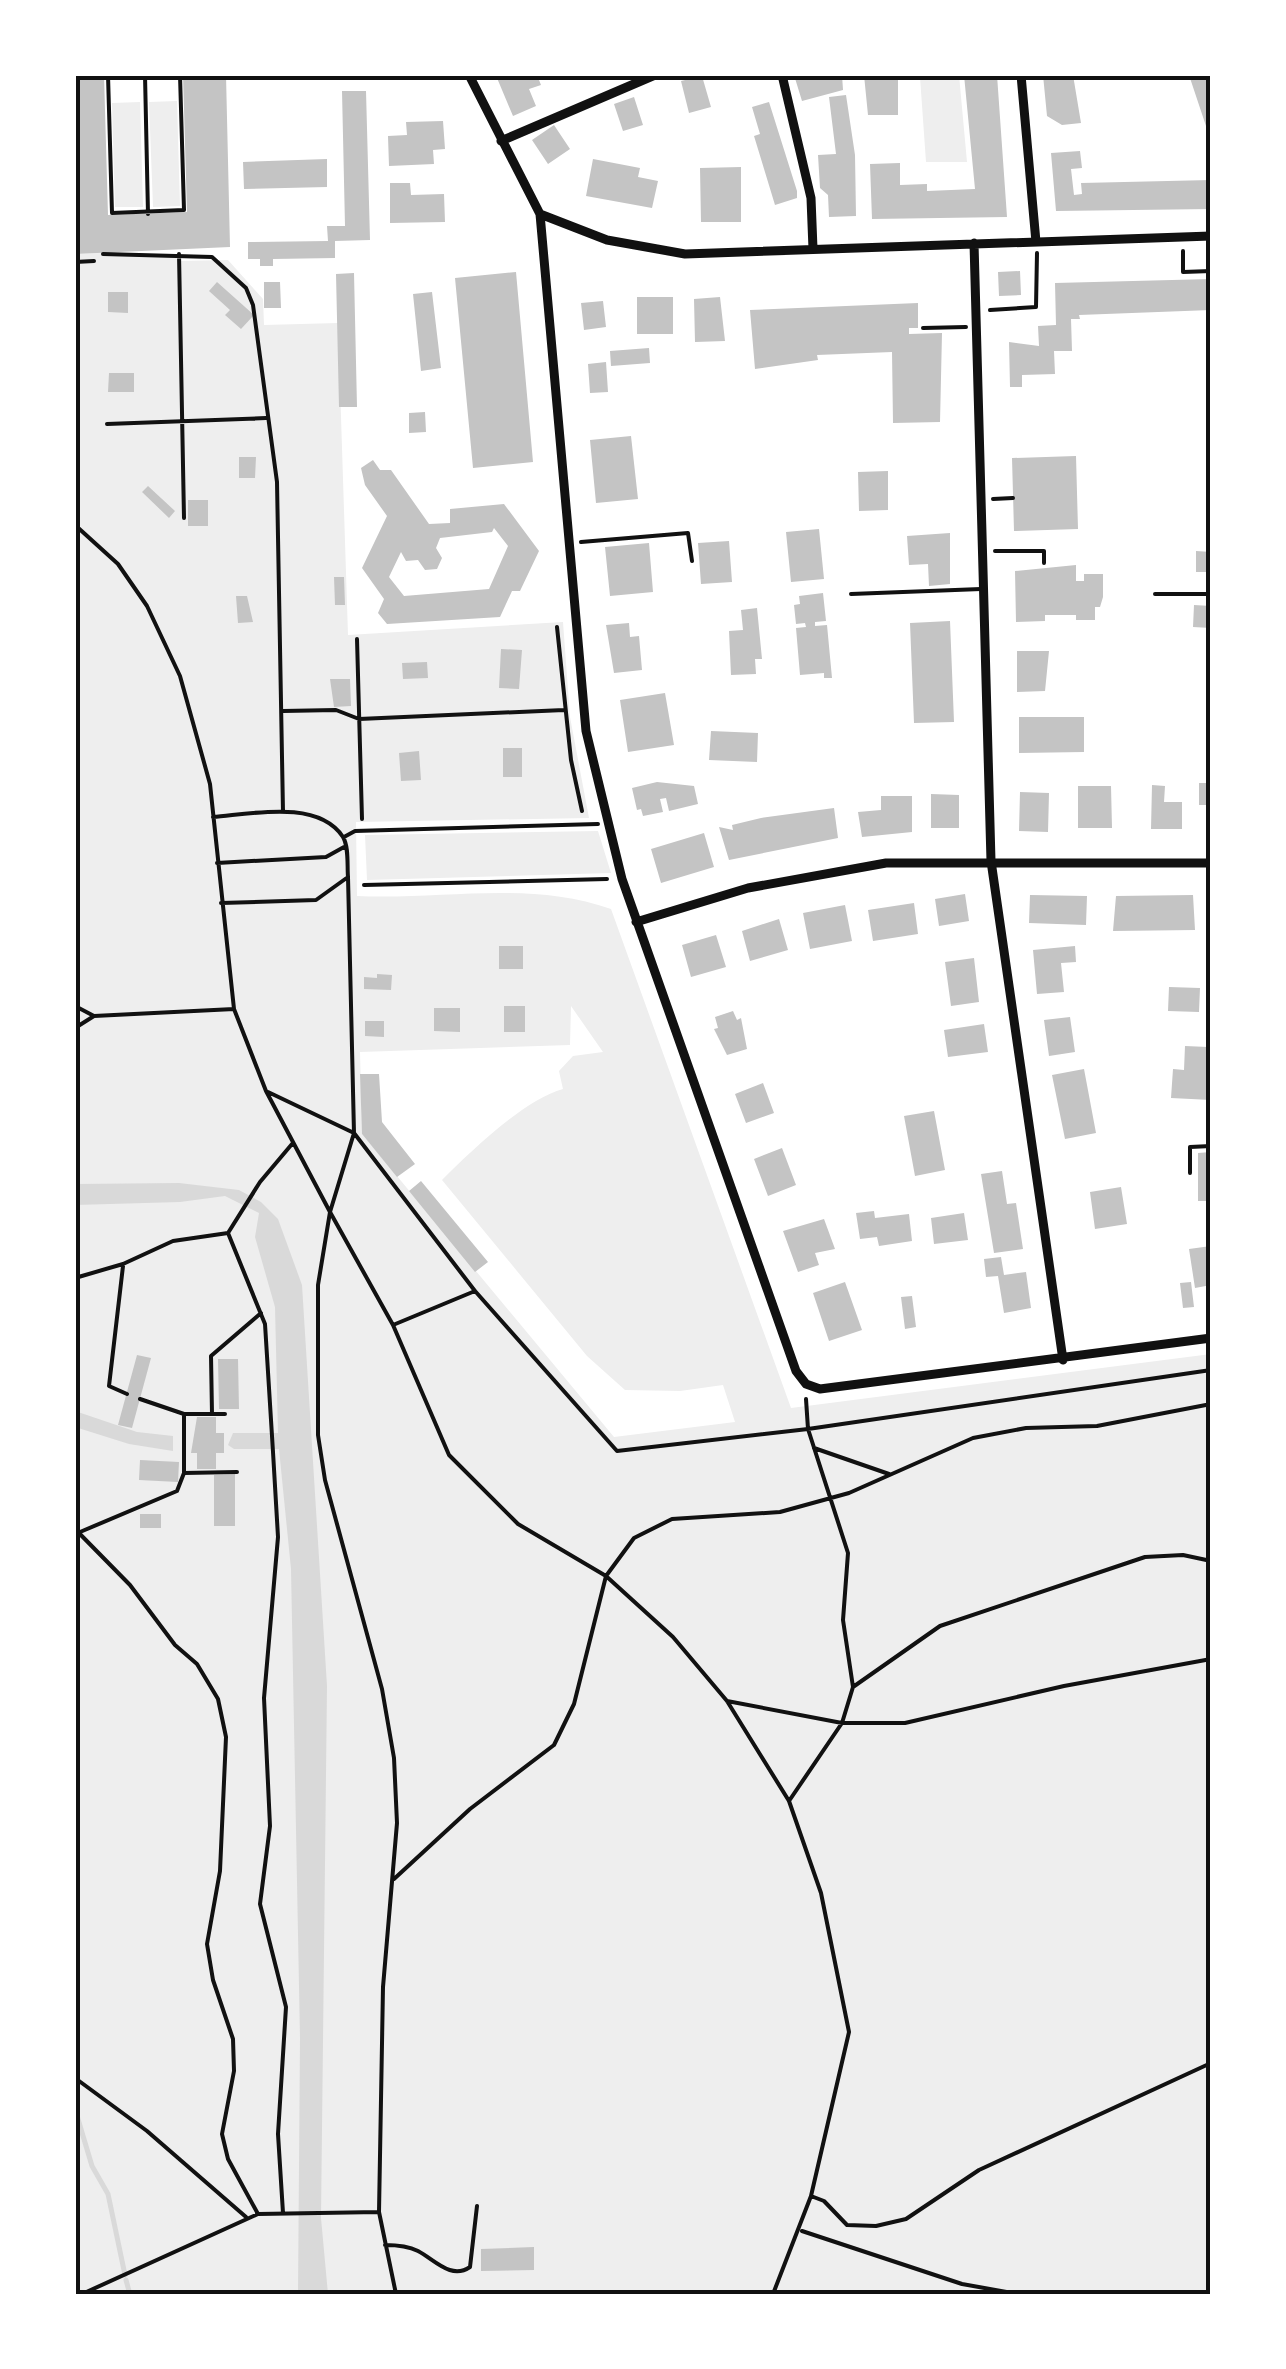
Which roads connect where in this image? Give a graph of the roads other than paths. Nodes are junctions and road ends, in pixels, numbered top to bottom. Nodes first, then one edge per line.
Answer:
1 (468, 75) edge
2 (655, 75) edge
3 (782, 75) edge
4 (1022, 75) edge
5 (502, 142) junction
6 (540, 214) junction
7 (1211, 236) edge
8 (1036, 242) junction
9 (974, 243) junction
10 (813, 249) junction
11 (981, 589) junction
12 (852, 594) dead end
13 (992, 862) junction
14 (1211, 863) edge
15 (636, 922) junction
16 (1211, 1338) edge
17 (1063, 1360) junction

1 - 5 street
2 - 5 street
3 - 10 street
4 - 8 street
5 - 6 street
6 - 10 street
6 - 15 street
7 - 8 street
8 - 9 street
9 - 10 street
9 - 11 street
11 - 12 lane
11 - 13 street
13 - 14 street
13 - 15 street
13 - 17 street
15 - 17 street
16 - 17 street

